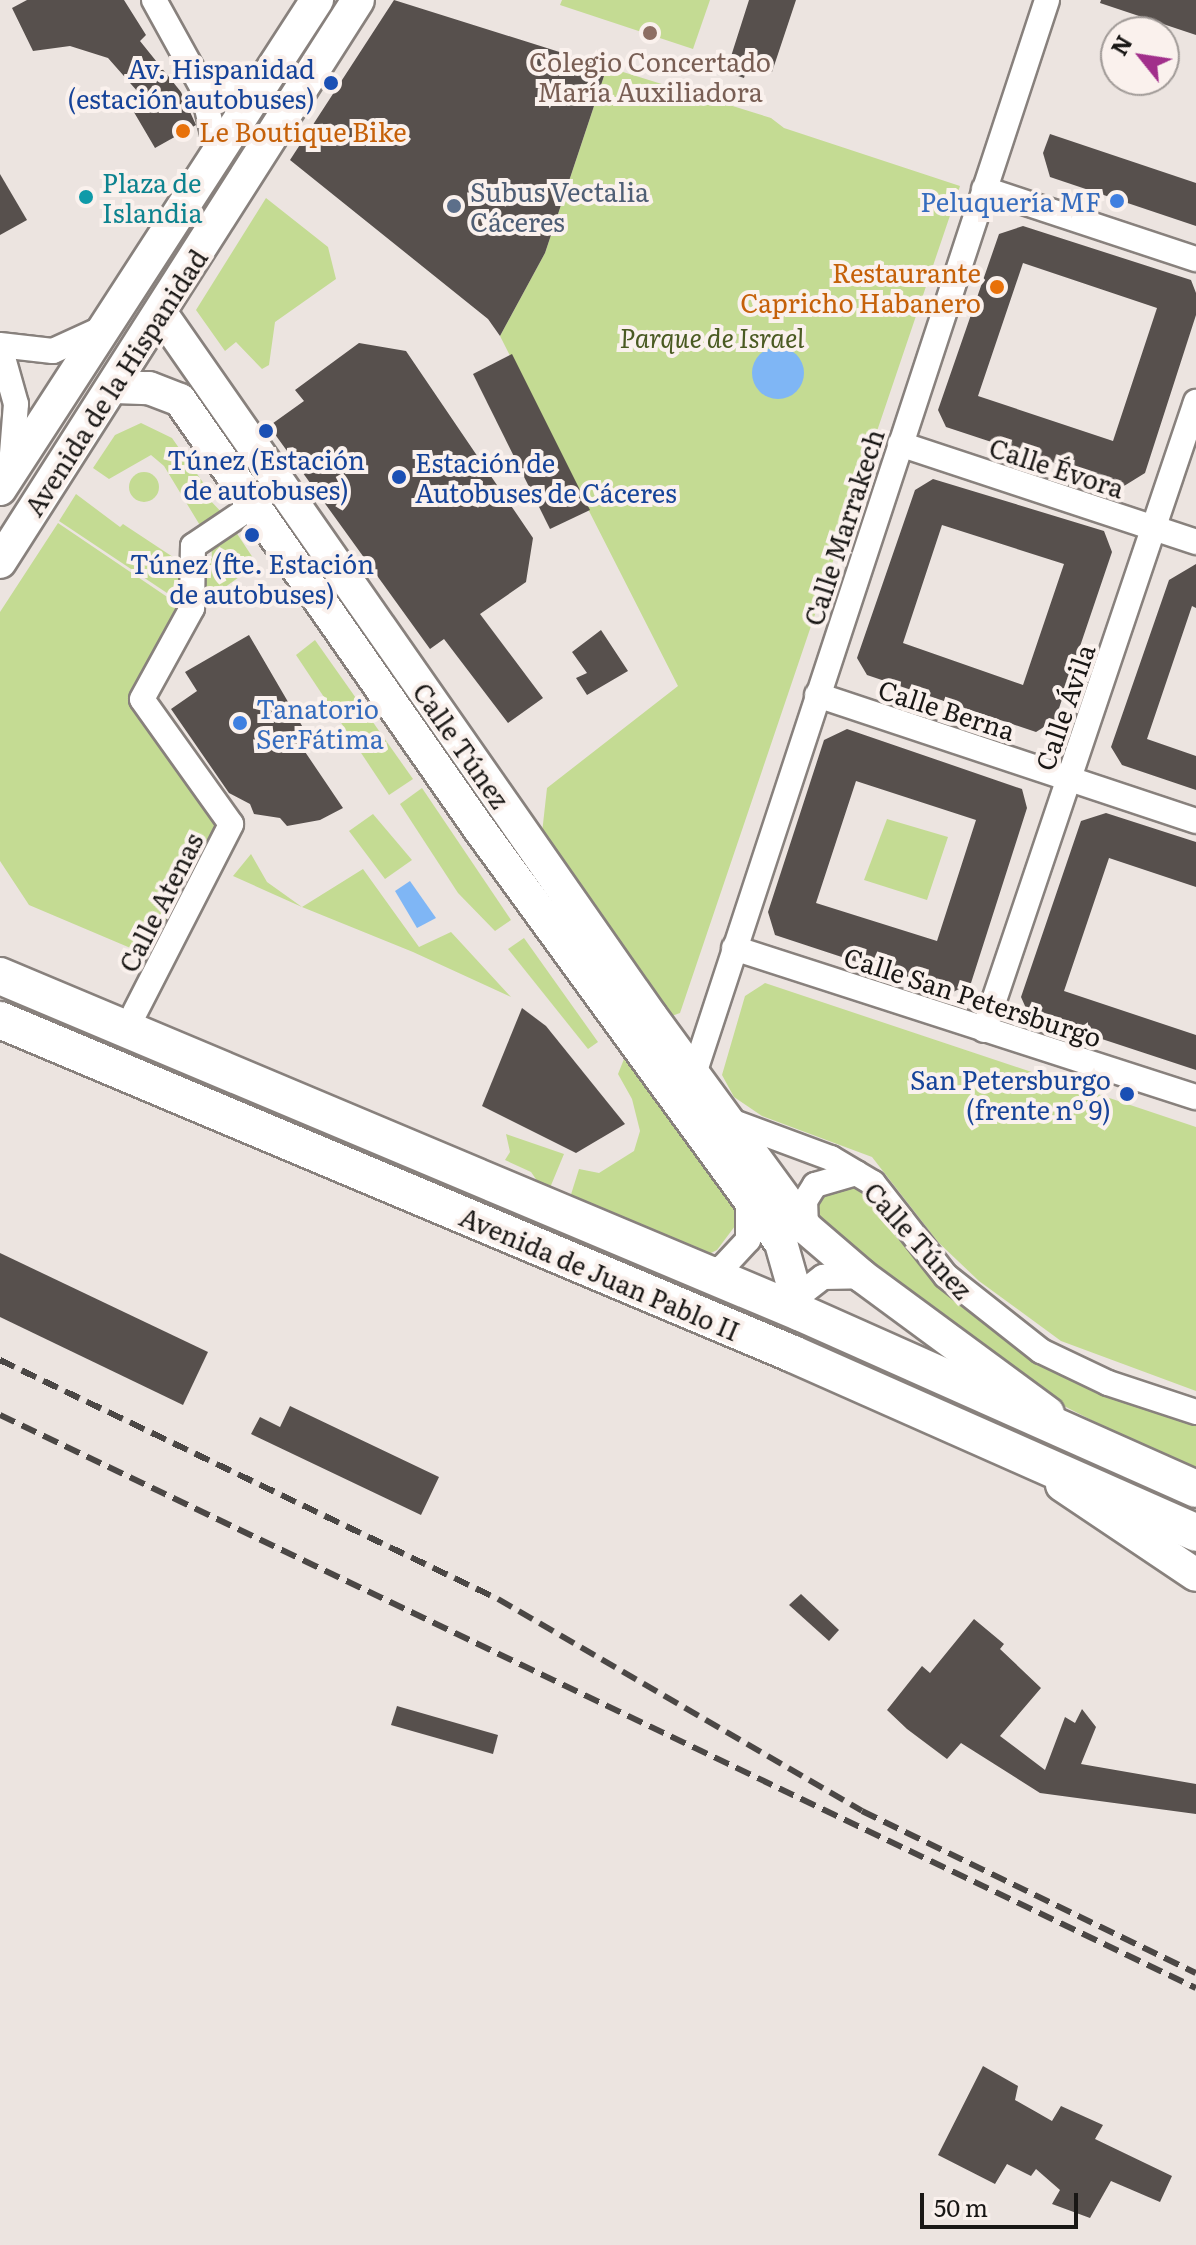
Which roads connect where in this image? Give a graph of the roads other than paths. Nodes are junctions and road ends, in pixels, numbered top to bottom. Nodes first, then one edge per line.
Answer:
1 (154, 0) edge
2 (317, 0) edge
3 (358, 0) edge
4 (1047, 0) edge
5 (202, 87) junction
6 (253, 96) junction
7 (217, 151) junction
8 (984, 189) junction
9 (1196, 259) edge
10 (160, 312) junction
11 (106, 325) junction
12 (0, 346) edge
13 (115, 387) junction
14 (1196, 402) edge
15 (234, 418) junction
16 (207, 437) junction
17 (900, 444) junction
18 (4, 483) edge
19 (254, 505) junction
20 (1154, 528) junction
21 (1196, 542) edge
22 (0, 562) edge
23 (817, 695) junction
24 (1069, 779) junction
25 (496, 794) junction
26 (1196, 821) edge
27 (478, 827) junction
28 (734, 948) junction
29 (0, 976) edge
30 (135, 1012) dead end
31 (0, 1020) edge
32 (984, 1030) junction
33 (645, 1060) junction
34 (693, 1071) junction
35 (1196, 1097) edge
36 (725, 1118) junction
37 (690, 1120) junction
38 (856, 1173) junction
39 (748, 1201) junction
40 (806, 1228) junction
41 (702, 1275) junction
42 (862, 1276) junction
43 (799, 1305) junction
44 (793, 1354) junction
45 (1196, 1412) edge
46 (1079, 1436) junction
47 (1022, 1458) junction
48 (1196, 1489) edge
49 (1196, 1533) edge
50 (1196, 1575) edge

1 - 5 street
2 - 6 main road, Avenida de la Hispanidad
3 - 10 main road, Avenida de la Hispanidad
4 - 8 street, Calle Marrakech
5 - 6 street
5 - 7 street
6 - 7 main road, Avenida de la Hispanidad
7 - 11 main road, Avenida de la Hispanidad
8 - 9 street
8 - 17 street, Calle Marrakech
10 - 13 main road, Avenida de la Hispanidad
10 - 15 main road, Calle Túnez
11 - 12 street
11 - 18 main road, Avenida de la Hispanidad
12 - 18 street
13 - 16 main road, Calle Túnez
13 - 22 main road, Avenida de la Hispanidad
14 - 20 street, Calle Ávila
15 - 16 street
15 - 25 main road, Calle Túnez
16 - 19 main road, Calle Túnez
17 - 20 street, Calle Évora
17 - 23 street, Calle Marrakech
19 - 27 main road, Calle Túnez
19 - 30 street, Calle Atenas
20 - 21 street, Calle Évora
20 - 24 street, Calle Ávila
23 - 24 street, Calle Berna
23 - 28 street, Calle Marrakech
24 - 26 street, Calle Berna
24 - 32 street, Calle Ávila
25 - 27 street
25 - 34 main road, Calle Túnez
27 - 33 main road, Calle Túnez
28 - 32 street, Calle San Petersburgo
28 - 34 street, Calle Marrakech
29 - 41 highway, Avenida de Juan Pablo II
31 - 44 highway, Avenida de Juan Pablo II
32 - 35 street, Calle San Petersburgo
33 - 34 street
33 - 37 main road, Calle Túnez
34 - 36 main road, Calle Túnez
34 - 37 street
36 - 38 street, Calle Túnez
36 - 40 main road, Calle Túnez
37 - 39 main road, Calle Túnez
38 - 40 street, Calle Túnez
38 - 45 street, Calle Túnez
39 - 41 street
39 - 43 main road, Calle Túnez
40 - 42 main road, Calle Túnez
41 - 43 highway, Avenida de Juan Pablo II
42 - 43 street
42 - 46 main road, Calle Túnez
43 - 44 highway
43 - 46 highway, Avenida de Juan Pablo II
44 - 47 highway, Avenida de Juan Pablo II
46 - 48 highway, Avenida de Juan Pablo II
47 - 49 highway, Avenida de Juan Pablo II
47 - 50 main road

